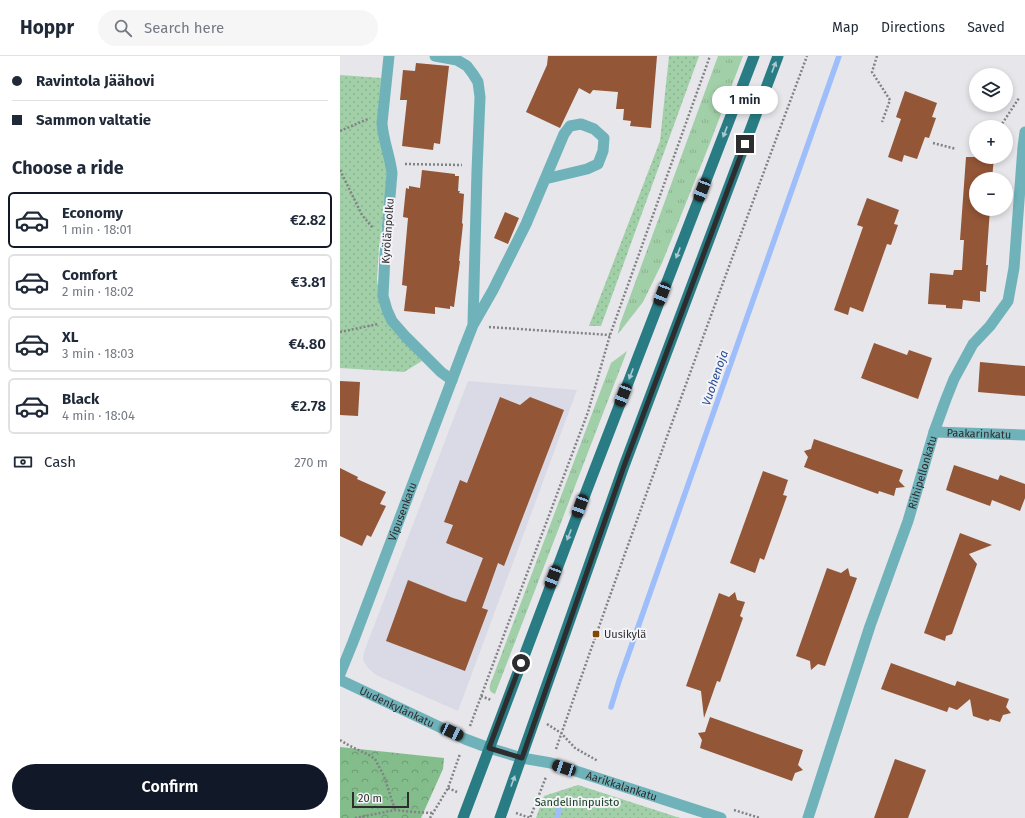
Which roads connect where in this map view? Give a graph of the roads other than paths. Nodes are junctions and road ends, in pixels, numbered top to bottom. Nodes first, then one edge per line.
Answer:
1 (389, 56) edge
2 (435, 56) edge
3 (754, 56) edge
4 (778, 56) edge
5 (1025, 132) edge
6 (545, 179) junction
7 (473, 325) junction
8 (452, 380) junction
9 (934, 432) junction
10 (1025, 435) edge
11 (340, 674) edge
12 (340, 680) edge
13 (489, 748) junction
14 (522, 758) junction
15 (463, 818) edge
16 (500, 818) edge
17 (721, 818) edge
18 (808, 818) edge

1 - 8 street, Kyrölänpolku
2 - 7 street
3 -> 13 main road
14 -> 4 main road
5 - 9 street, Riihipellonkatu
6 - 6 street
6 - 7 street
7 - 8 street, Vipusenkatu
8 - 11 street, Vipusenkatu
9 - 10 street, Paakarinkatu
9 - 18 street, Riihipellonkatu
12 - 13 street, Uudenkylänkatu
13 - 14 street, Uudenkylänkatu
13 - 15 main road
16 -> 14 main road
14 - 17 street, Aarikkalankatu

